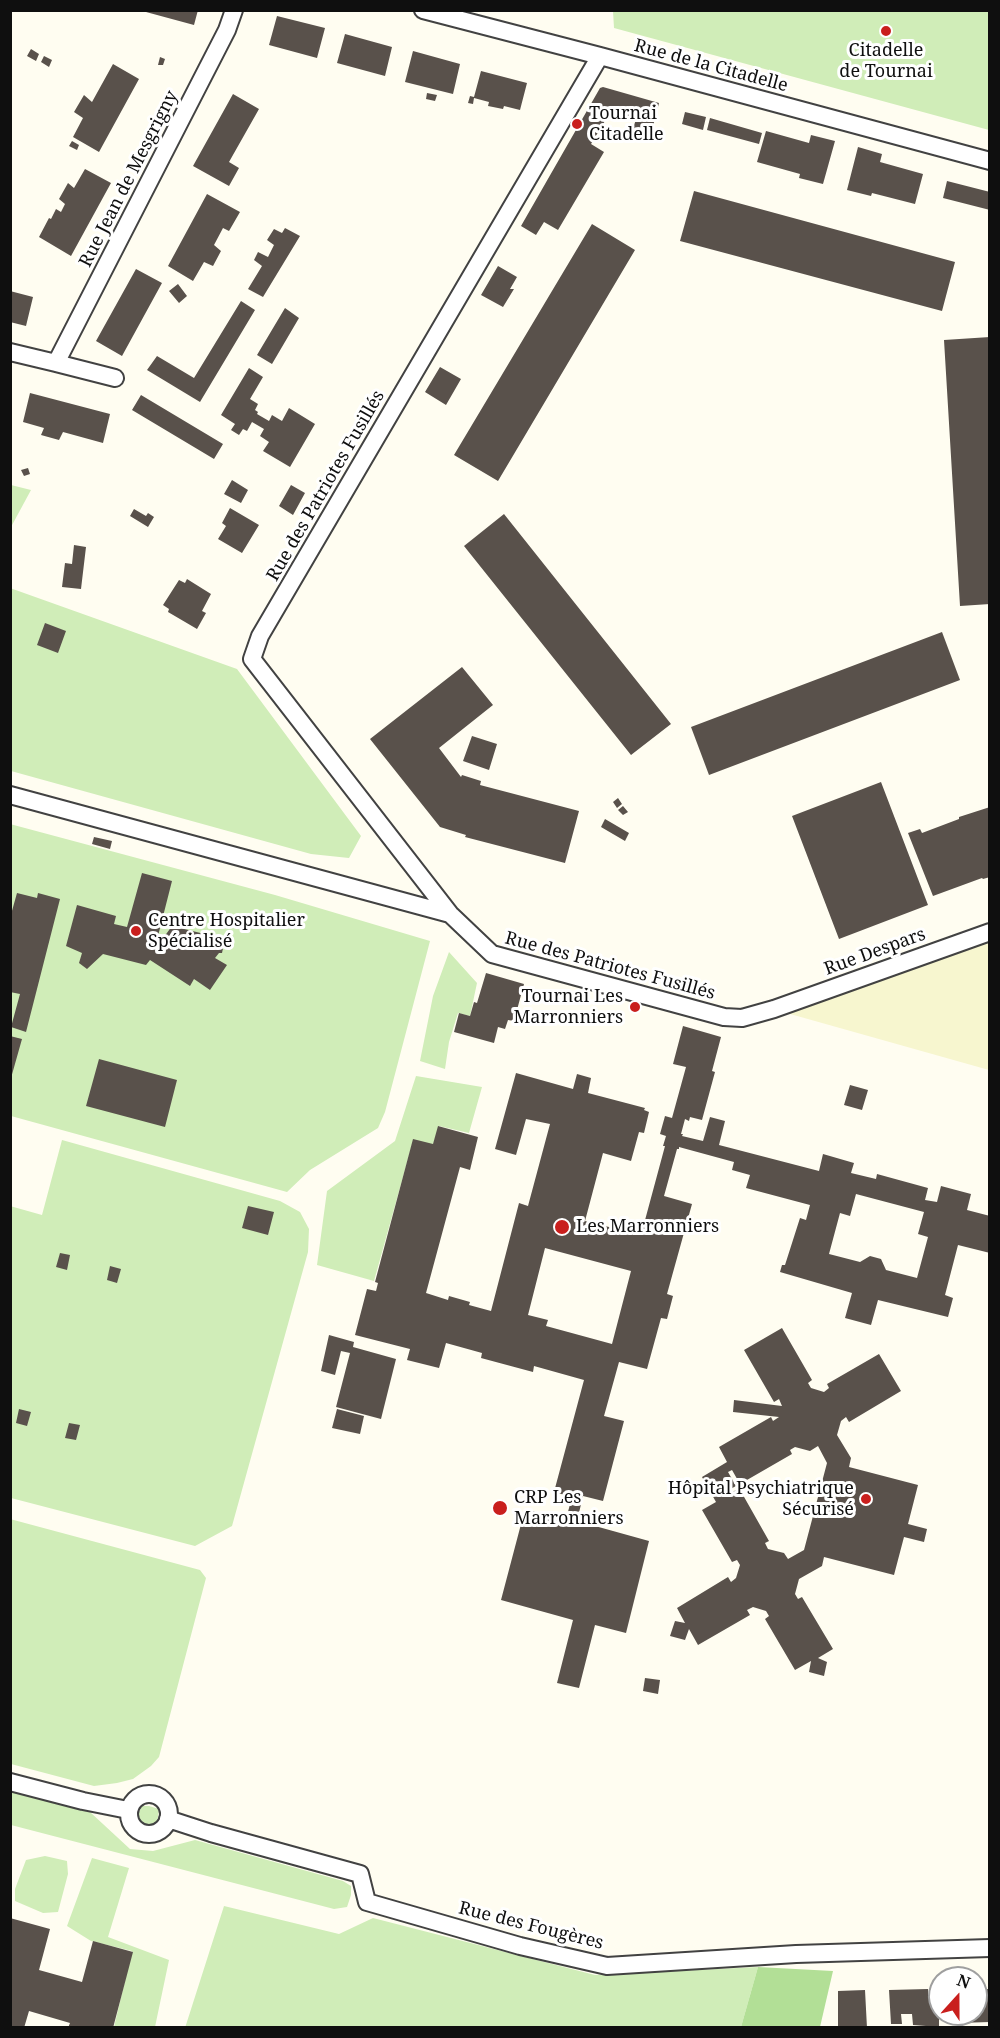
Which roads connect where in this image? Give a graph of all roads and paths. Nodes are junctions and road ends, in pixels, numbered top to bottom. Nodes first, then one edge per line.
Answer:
1 (234, 10) edge
2 (423, 10) edge
3 (600, 56) junction
4 (990, 161) edge
5 (10, 352) edge
6 (56, 363) junction
7 (115, 378) dead end
8 (10, 795) edge
9 (450, 914) junction
10 (990, 932) edge
11 (774, 1009) joint
12 (10, 1782) edge
13 (128, 1810) junction
14 (168, 1819) junction
15 (990, 1948) edge

1 - 6 street, Rue Jean de Mesgrigny
2 - 3 street, Rue de la Citadelle
3 - 4 street, Rue de la Citadelle
3 - 9 street, Rue des Patriotes Fusillés
5 - 6 street
6 - 7 street
8 - 9 street, Rue des Patriotes Fusillés
9 - 11 street, Rue des Patriotes Fusillés
10 - 11 street, Rue Despars
12 - 13 street
13 - 14 street
13 - 14 street
14 - 15 street, Rue des Fougères

